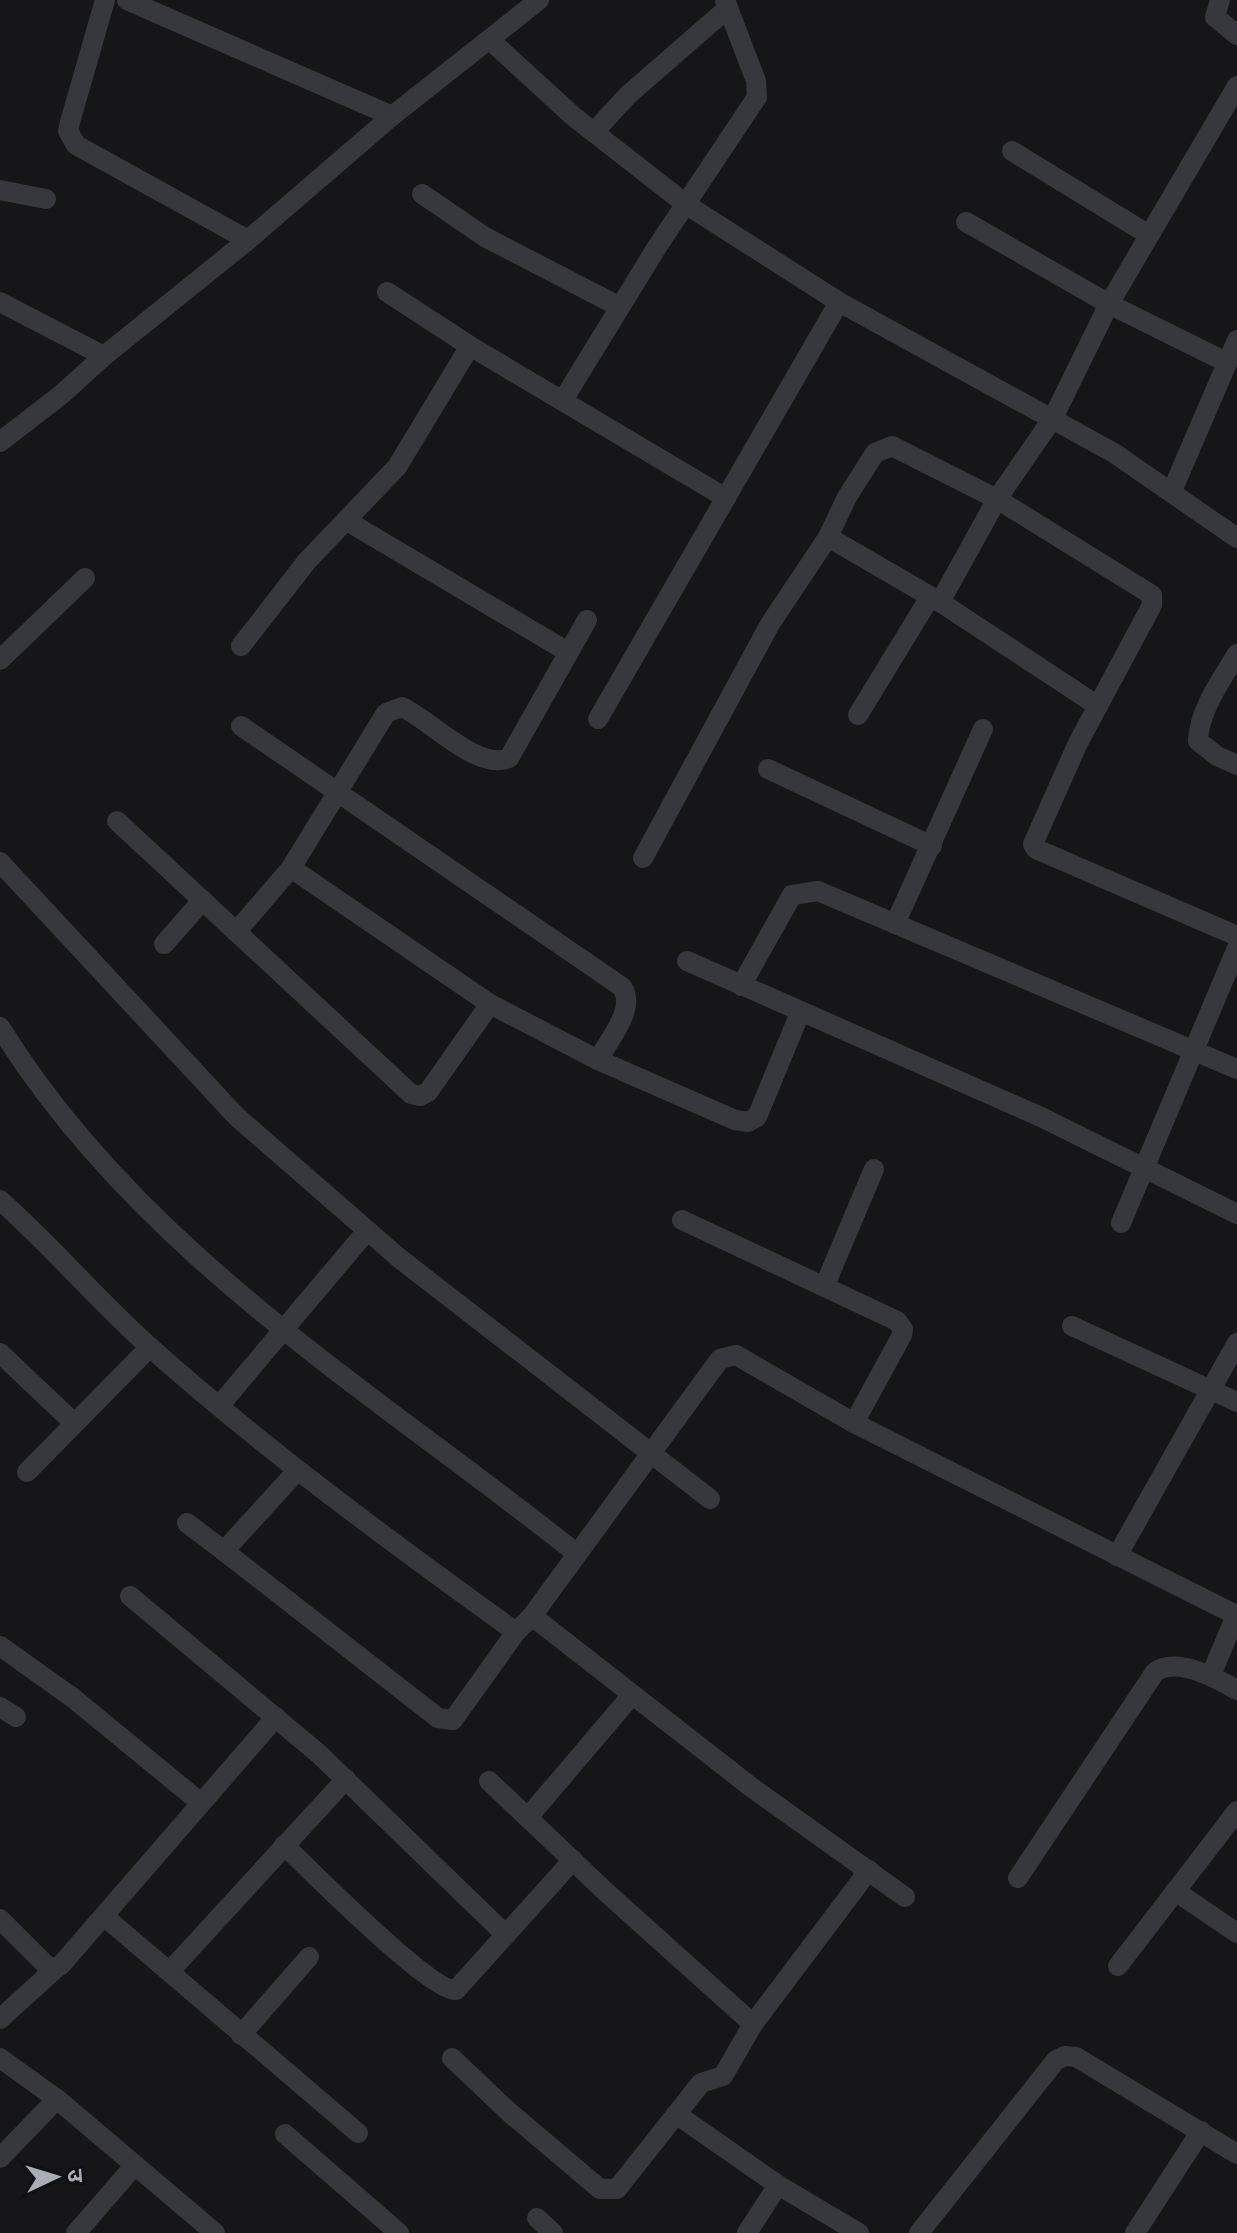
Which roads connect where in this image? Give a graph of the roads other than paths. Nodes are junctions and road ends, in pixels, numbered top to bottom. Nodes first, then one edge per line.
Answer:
1 (105, 0) edge
2 (127, 0) edge
3 (539, 0) edge
4 (1220, 0) edge
5 (727, 4) edge
6 (1237, 35) edge
7 (490, 40) junction
8 (1237, 86) edge
9 (392, 116) junction
10 (594, 132) junction
11 (1012, 151) dead end
12 (0, 190) edge
13 (422, 194) dead end
14 (46, 199) dead end
15 (687, 205) junction
16 (966, 222) dead end
17 (1149, 235) junction
18 (248, 240) junction
19 (387, 292) dead end
20 (0, 302) edge
21 (839, 302) junction
22 (1109, 304) junction
23 (620, 307) junction
24 (1237, 340) edge
25 (470, 346) junction
26 (104, 356) junction
27 (1226, 362) junction
28 (563, 400) junction
29 (1053, 418) junction
30 (5, 431) edge
31 (1172, 491) junction
32 (726, 498) junction
33 (997, 499) junction
34 (347, 521) junction
35 (828, 537) junction
36 (1237, 538) edge
37 (85, 578) dead end
38 (935, 599) junction
39 (587, 620) dead end
40 (241, 646) dead end
41 (568, 652) junction
42 (1237, 654) edge
43 (0, 660) edge
44 (1098, 706) junction
45 (858, 715) dead end
46 (598, 719) dead end
47 (241, 726) dead end
48 (983, 729) dead end
49 (1237, 765) edge
50 (768, 769) dead end
51 (336, 792) junction
52 (117, 821) dead end
53 (932, 846) junction
54 (643, 858) dead end
55 (0, 862) edge
56 (291, 868) junction
57 (203, 900) junction
58 (895, 924) junction
59 (236, 932) junction
60 (1237, 936) edge
61 (164, 944) dead end
62 (1237, 948) edge
63 (687, 961) dead end
64 (741, 986) junction
65 (490, 1004) junction
66 (800, 1013) junction
67 (0, 1027) edge
68 (1195, 1050) junction
69 (598, 1060) junction
70 (1237, 1069) edge
71 (874, 1169) dead end
72 (1147, 1169) junction
73 (0, 1200) edge
74 (1237, 1214) edge
75 (682, 1220) dead end
76 (1121, 1223) dead end
77 (366, 1232) junction
78 (825, 1285) junction
79 (1072, 1326) dead end
80 (285, 1332) junction
81 (1237, 1343) edge
82 (150, 1347) junction
83 (0, 1353) edge
84 (1212, 1390) junction
85 (1237, 1402) edge
86 (219, 1406) junction
87 (74, 1423) junction
88 (854, 1423) junction
89 (651, 1451) junction
90 (297, 1471) junction
91 (27, 1472) dead end
92 (710, 1499) dead end
93 (187, 1523) dead end
94 (224, 1551) junction
95 (576, 1553) junction
96 (1117, 1556) junction
97 (130, 1596) dead end
98 (1236, 1614) edge
99 (532, 1616) junction
100 (516, 1632) junction
101 (0, 1646) edge
102 (1211, 1675) junction
103 (1237, 1690) edge
104 (632, 1695) junction
105 (276, 1717) junction
106 (346, 1779) junction
107 (489, 1781) dead end
108 (201, 1803) junction
109 (1237, 1811) edge
110 (529, 1816) junction
111 (284, 1845) junction
112 (573, 1860) junction
113 (869, 1870) junction
114 (1018, 1878) dead end
115 (1175, 1891) junction
116 (905, 1897) dead end
117 (105, 1917) junction
118 (0, 1919) edge
119 (1237, 1933) edge
120 (506, 1935) junction
121 (309, 1957) dead end
122 (1118, 1966) dead end
123 (55, 1969) junction
124 (170, 1971) junction
125 (0, 2019) edge
126 (753, 2024) junction
127 (241, 2035) junction
128 (0, 2058) edge
129 (452, 2058) dead end
130 (57, 2099) junction
131 (676, 2114) junction
132 (1201, 2131) junction
133 (358, 2133) dead end
134 (285, 2134) dead end
135 (1237, 2154) edge
136 (0, 2158) edge
137 (135, 2165) junction
138 (778, 2185) junction
139 (537, 2218) dead end
140 (76, 2233) edge
141 (215, 2233) edge
142 (399, 2233) edge
143 (553, 2233) edge
144 (747, 2233) edge
145 (859, 2233) edge
146 (919, 2233) edge
147 (1135, 2233) edge

1 - 18 street
2 - 9 street
3 - 7 street
4 - 6 street
5 - 10 street
5 - 15 street
7 - 9 street
7 - 10 street
8 - 17 street
9 - 18 street
10 - 15 street
11 - 17 street
12 - 14 street
13 - 23 street
15 - 21 street
15 - 23 street
16 - 22 street
17 - 22 street
18 - 26 street
19 - 25 street
20 - 26 street
21 - 29 street
21 - 32 street
22 - 27 street
22 - 29 street
23 - 28 street
24 - 27 street
25 - 28 street
25 - 34 street
26 - 30 street
27 - 31 street
28 - 32 street
29 - 31 street
29 - 33 street
31 - 36 street
32 - 46 street
33 - 35 street
33 - 38 street
33 - 44 street
34 - 40 street
34 - 41 street
35 - 38 street
35 - 54 street
37 - 43 street
38 - 44 street
38 - 45 street
39 - 41 street
41 - 51 street
42 - 49 street
44 - 60 street
47 - 51 street
48 - 53 street
50 - 53 street
51 - 56 street
51 - 69 street
52 - 57 street
53 - 58 street
55 - 77 street
56 - 59 street
56 - 65 street
57 - 59 street
57 - 61 street
58 - 64 street
58 - 68 street
59 - 65 street
62 - 68 street
63 - 64 street
64 - 66 street
65 - 69 street
66 - 69 street
66 - 72 street
67 - 80 street
68 - 70 street
68 - 72 street
71 - 78 street
72 - 74 street
72 - 76 street
73 - 82 street
75 - 78 street
77 - 80 street
77 - 89 street
78 - 88 street
79 - 84 street
80 - 86 street
80 - 95 street
81 - 84 street
82 - 86 street
82 - 87 street
83 - 87 street
84 - 85 street
84 - 96 street
86 - 90 street
87 - 91 street
88 - 89 street
88 - 96 street
89 - 92 street
89 - 95 street
90 - 94 street
90 - 100 street
93 - 94 street
94 - 100 street
95 - 99 street
96 - 98 street
97 - 105 street
98 - 102 street
99 - 100 street
99 - 104 street
101 - 108 street
102 - 103 street
102 - 114 street
104 - 110 street
104 - 113 street
105 - 106 street
105 - 108 street
106 - 111 street
106 - 120 street
107 - 110 street
108 - 117 street
109 - 115 street
110 - 112 street
111 - 120 street
111 - 124 street
112 - 120 street
112 - 126 street
113 - 116 street
113 - 126 street
115 - 119 street
115 - 122 street
117 - 123 street
117 - 124 street
118 - 123 street
121 - 127 street
123 - 125 street
124 - 127 street
126 - 131 street
127 - 133 street
128 - 130 street
129 - 131 street
130 - 136 street
130 - 137 street
131 - 138 street
132 - 135 street
132 - 146 street
132 - 147 street
134 - 142 street
137 - 140 street
137 - 141 street
138 - 144 street
138 - 145 street
139 - 143 street

